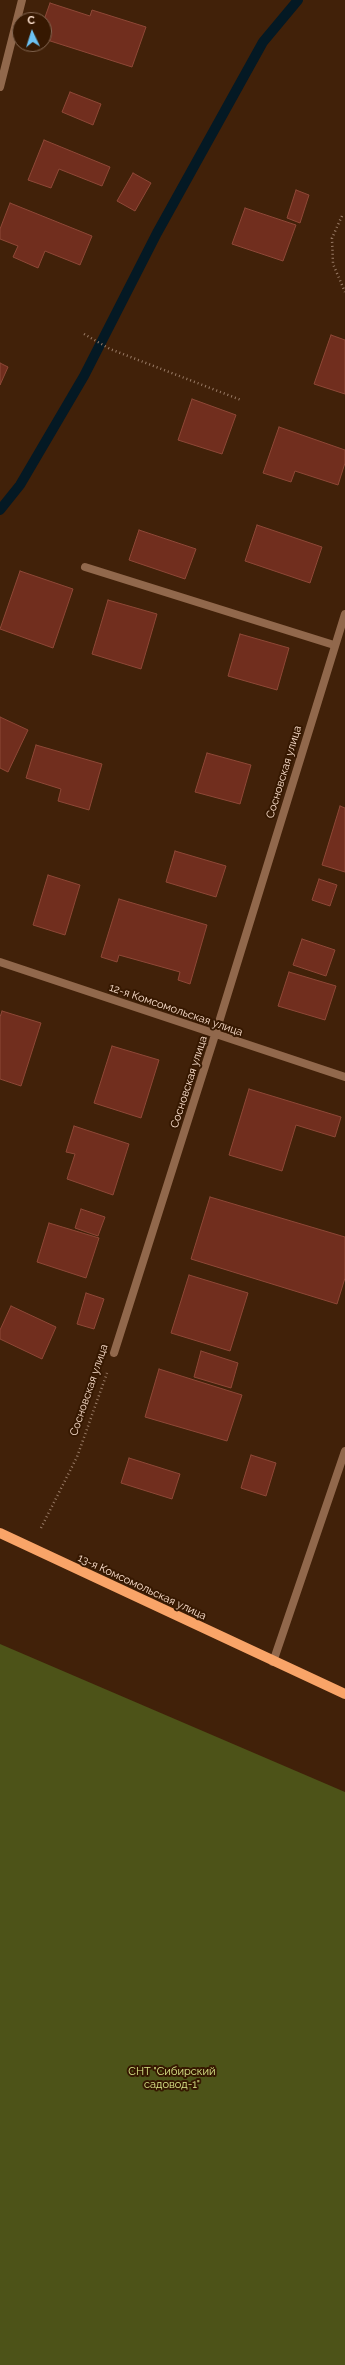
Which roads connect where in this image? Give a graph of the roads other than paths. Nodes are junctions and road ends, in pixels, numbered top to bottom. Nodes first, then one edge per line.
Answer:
1 (22, 0) edge
2 (1, 78) edge
3 (0, 87) edge
4 (85, 568) dead end
5 (345, 614) edge
6 (334, 645) junction
7 (0, 962) edge
8 (215, 1035) junction
9 (345, 1077) edge
10 (114, 1353) road end
11 (345, 1451) edge
12 (0, 1533) edge
13 (273, 1662) junction
14 (345, 1694) edge

1 - 2 street
2 - 3 street
4 - 6 street
5 - 6 street, Сосновская улица
6 - 8 street, Сосновская улица
7 - 8 street, 12-я Комсомольская улица
8 - 9 street, 12-я Комсомольская улица
8 - 10 street, Сосновская улица
11 - 13 street
12 - 13 main road, 13-я Комсомольская улица
13 - 14 main road, 13-я Комсомольская улица

